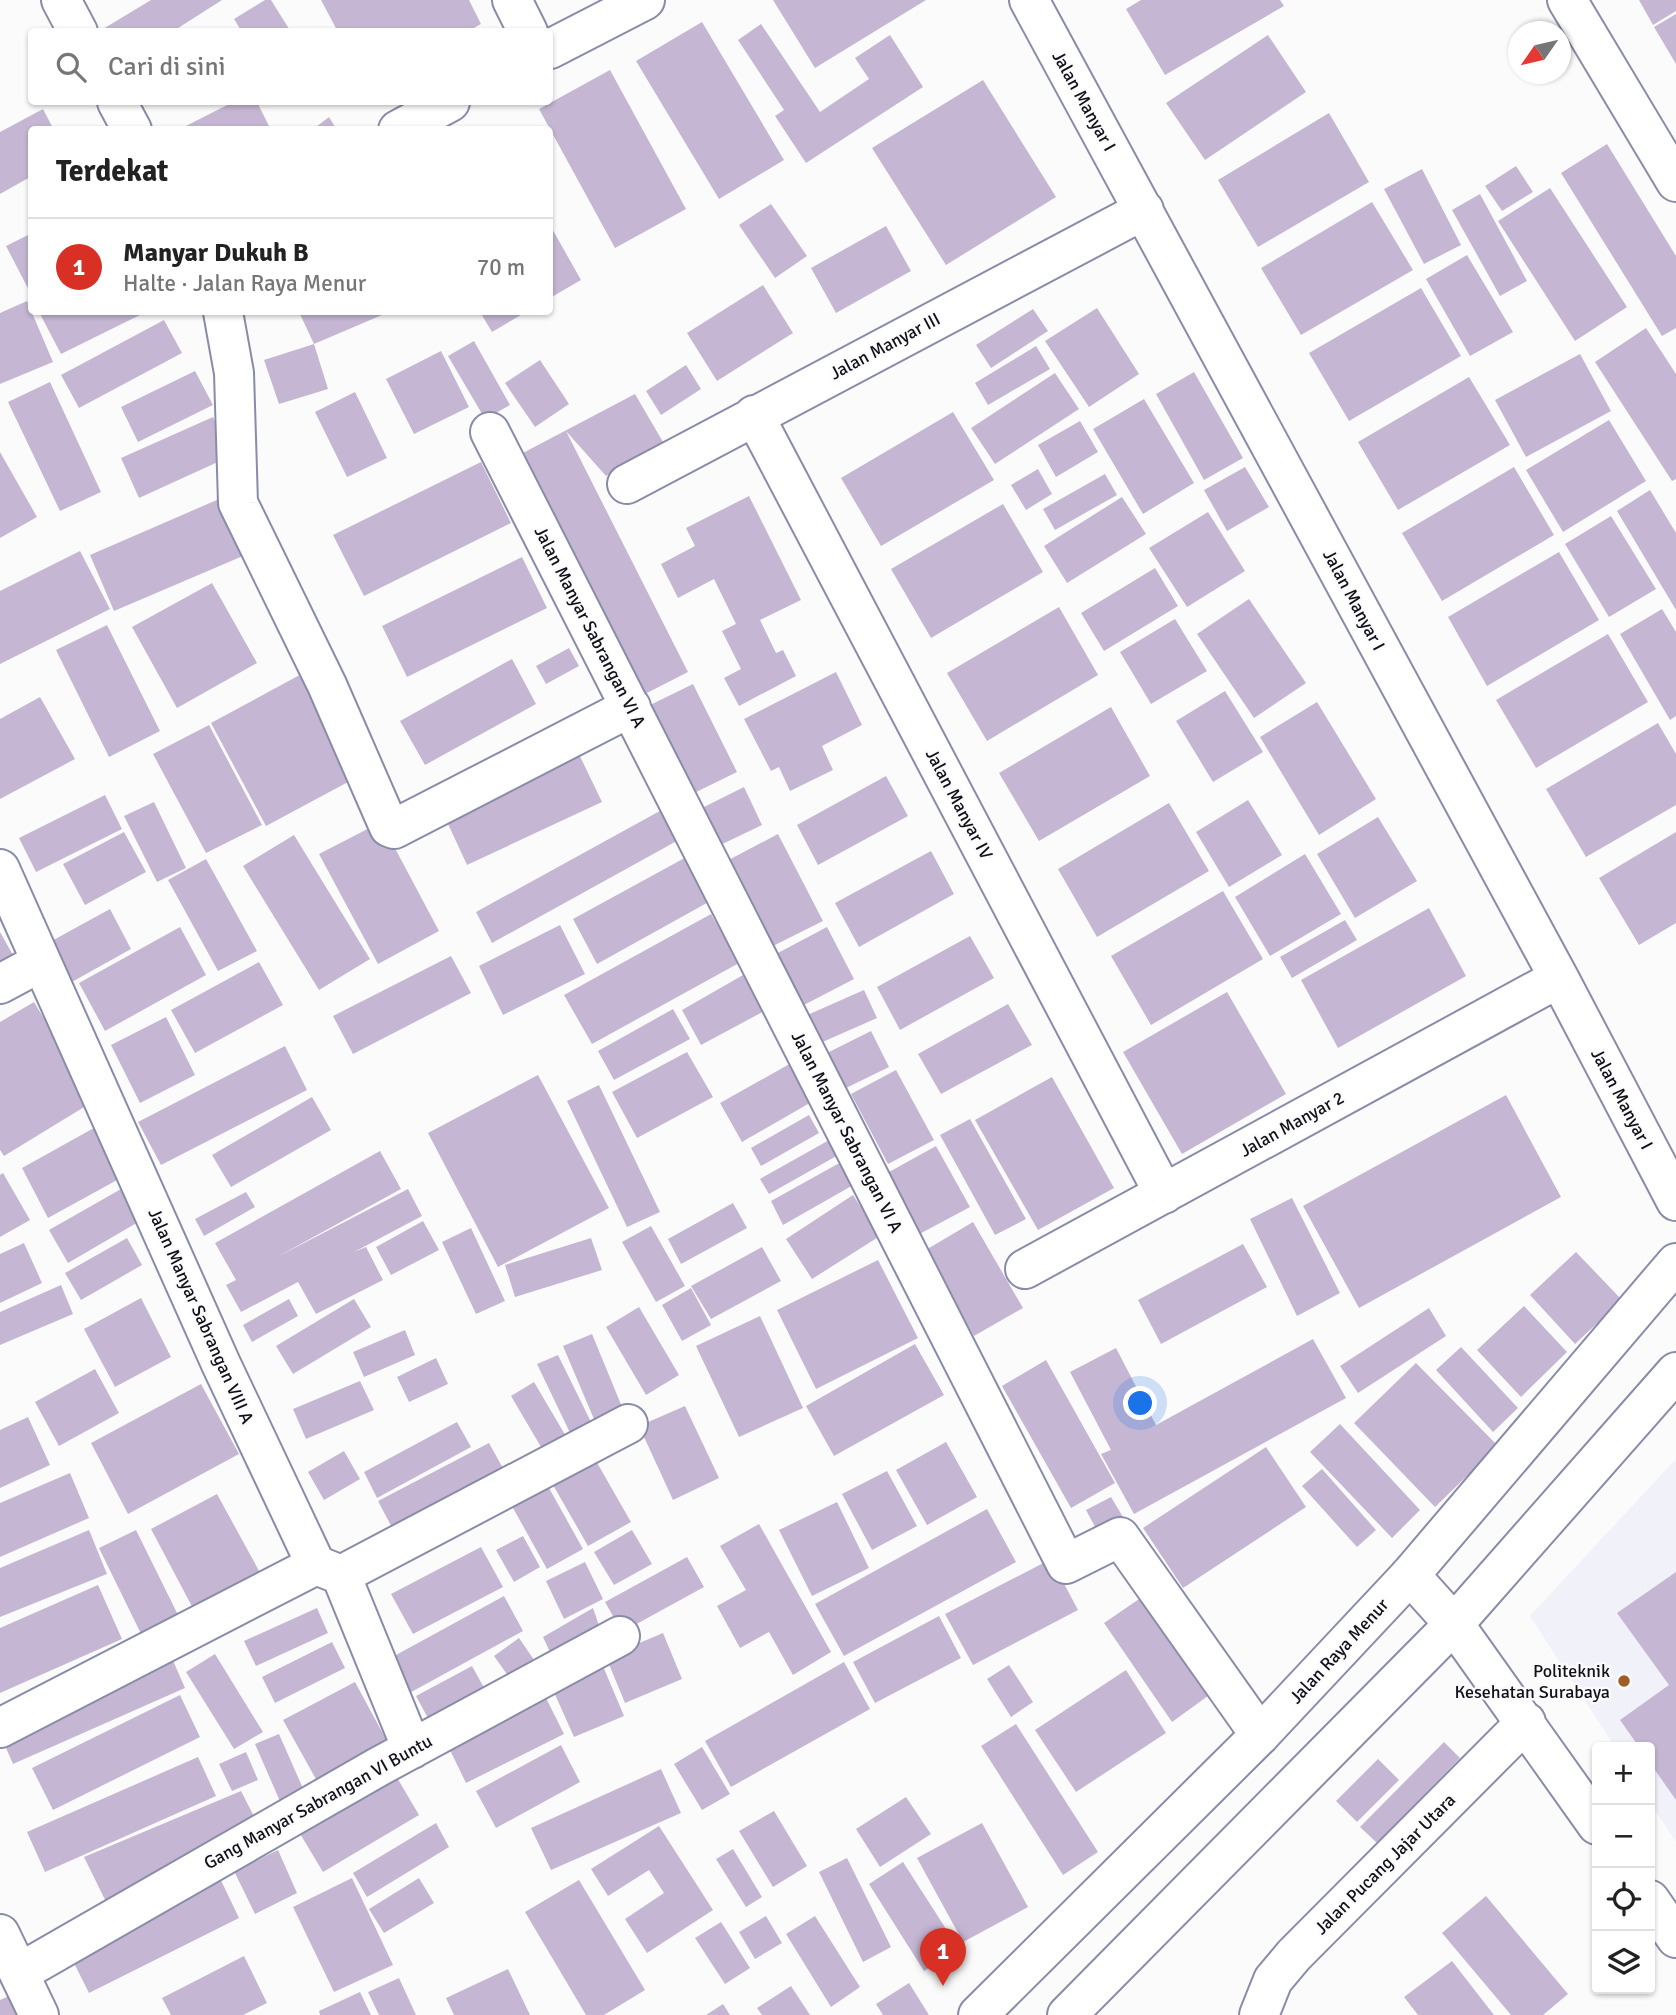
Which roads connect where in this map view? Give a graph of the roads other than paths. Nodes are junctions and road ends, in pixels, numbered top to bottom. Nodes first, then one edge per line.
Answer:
1 (61, 0) edge
2 (512, 0) edge
3 (645, 0) edge
4 (1029, 0) edge
5 (1567, 0) edge
6 (76, 28) edge
7 (526, 28) edge
8 (553, 47) edge
9 (119, 105) edge
10 (444, 105) edge
11 (130, 126) edge
12 (405, 126) edge
13 (1676, 182) edge
14 (1144, 209) junction
15 (223, 315) edge
16 (754, 415) junction
17 (491, 432) dead end
18 (627, 484) dead end
19 (631, 707) junction
20 (0, 870) edge
21 (41, 962) junction
22 (1559, 978) junction
23 (0, 984) edge
24 (1164, 1194) junction
25 (1676, 1201) edge
26 (1676, 1263) edge
27 (1025, 1269) dead end
28 (1676, 1371) edge
29 (628, 1424) dead end
30 (328, 1570) junction
31 (1410, 1575) junction
32 (1454, 1624) junction
33 (620, 1636) dead end
34 (1526, 1722) junction
35 (0, 1728) edge
36 (1260, 1735) junction
37 (412, 1749) junction
38 (1592, 1818) edge
39 (1655, 1907) edge
40 (0, 1934) edge
41 (1676, 1938) edge
42 (19, 1973) junction
43 (39, 2015) edge
44 (978, 2015) edge
45 (1068, 2015) edge
46 (1259, 2015) edge

1 - 6 street
2 - 7 street
3 - 8 street
4 - 14 street, Jalan Manyar I
5 - 13 street
9 - 11 street
10 - 12 street
14 - 16 street, Jalan Manyar III
14 - 22 street, Jalan Manyar I
15 - 19 street
16 - 18 street, Jalan Manyar III
16 - 24 street, Jalan Manyar IV
17 - 19 street, Jalan Manyar Sabrangan VI A
19 - 36 street, Jalan Manyar Sabrangan VI A
20 - 21 street, Jalan Manyar Sabrangan VIII A
21 - 23 street
21 - 30 street, Jalan Manyar Sabrangan VIII A
22 - 24 street, Jalan Manyar 2
22 - 25 street, Jalan Manyar I
24 - 27 street, Jalan Manyar 2
26 - 31 street, Jalan Raya Menur
28 - 32 street
29 - 30 street
30 - 35 street
30 - 37 street, Jalan Manyar Sabrangan VIII A
31 - 32 street
31 - 36 street, Jalan Raya Menur
32 - 34 street
32 - 45 street
33 - 37 street, Gang Manyar Sabrangan VI Buntu
34 - 38 street
34 - 46 street, Jalan Pucang Jajar Utara
36 - 44 street, Jalan Raya Menur
37 - 42 street, Gang Manyar Sabrangan VI Buntu
39 - 41 street
40 - 42 street
42 - 43 street

